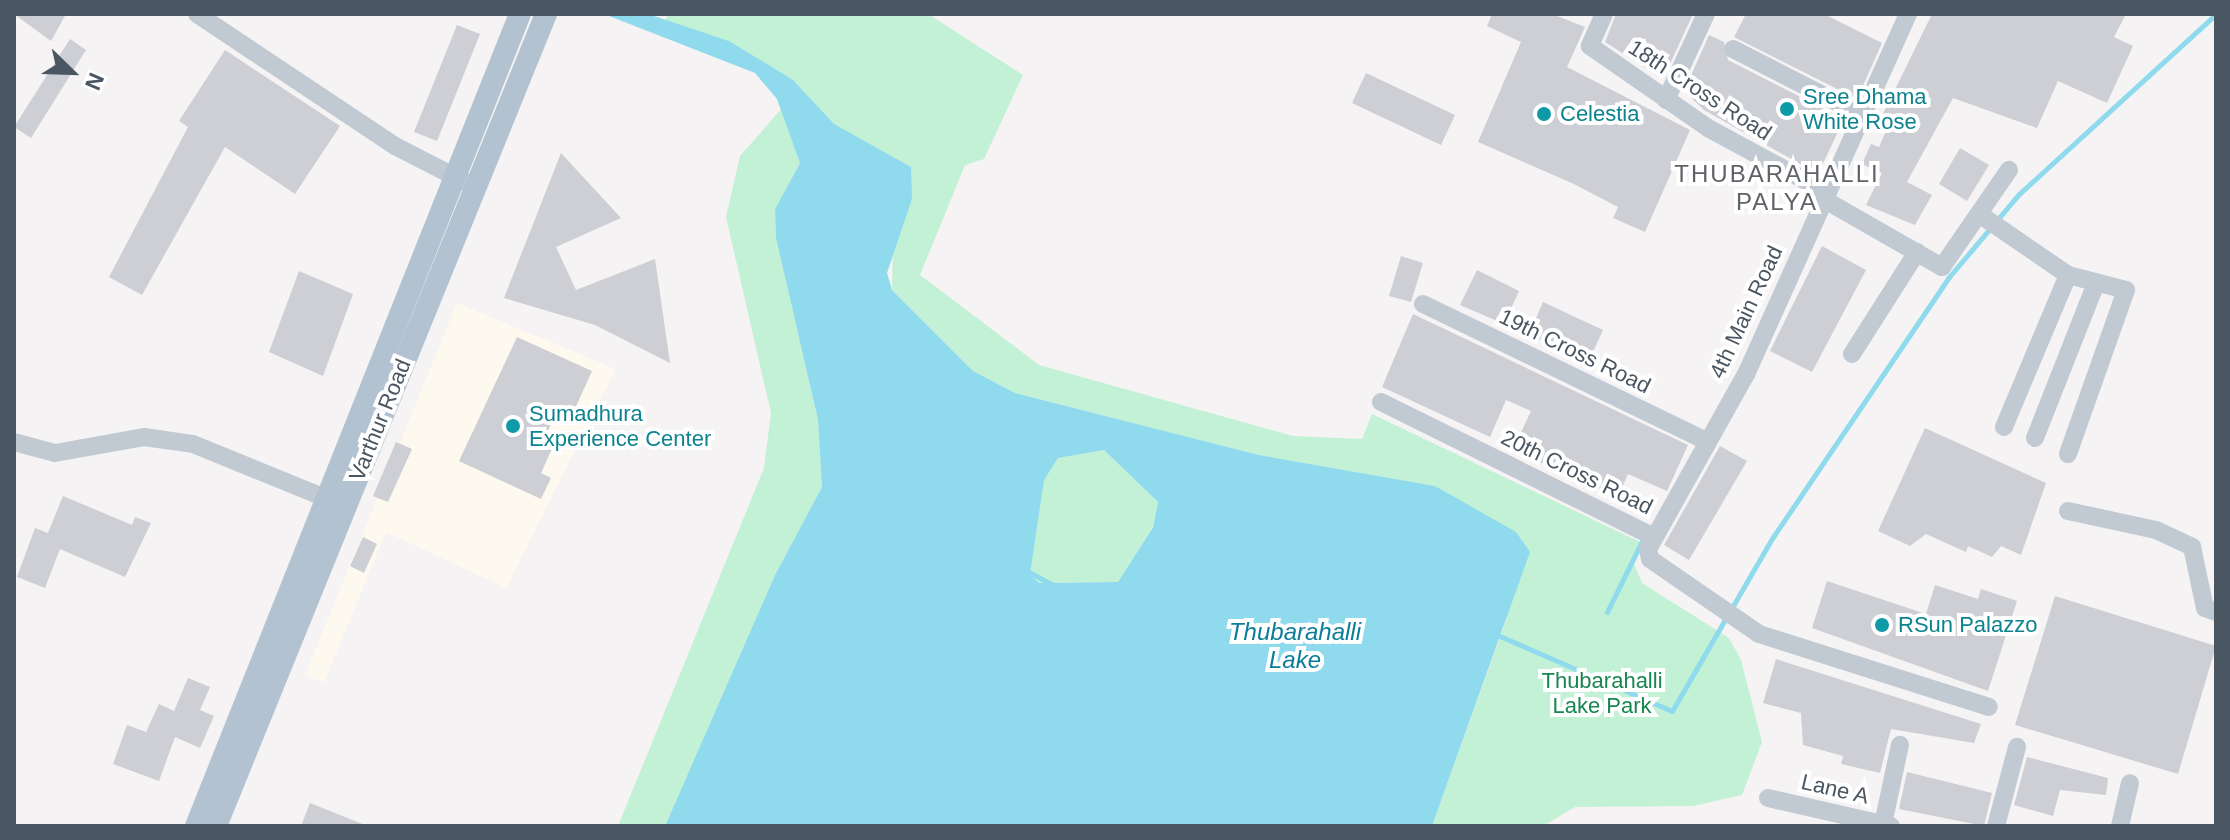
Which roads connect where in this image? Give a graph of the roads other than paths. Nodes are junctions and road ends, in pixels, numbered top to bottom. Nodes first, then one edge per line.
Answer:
1 (197, 14) edge
2 (520, 14) edge
3 (546, 14) edge
4 (1604, 14) edge
5 (1706, 14) edge
6 (1908, 14) edge
7 (1733, 49) dead end
8 (1666, 100) junction
9 (1860, 114) junction
10 (2009, 170) dead end
11 (453, 177) junction
12 (474, 186) junction
13 (1827, 196) junction
14 (1989, 221) junction
15 (1917, 252) junction
16 (2068, 275) junction
17 (2096, 283) junction
18 (1423, 304) dead end
19 (1852, 354) dead end
20 (1381, 402) dead end
21 (2004, 427) dead end
22 (2035, 438) dead end
23 (1707, 441) junction
24 (14, 442) edge
25 (2068, 454) dead end
26 (325, 498) junction
27 (2068, 511) dead end
28 (1654, 537) junction
29 (2216, 612) edge
30 (1989, 707) dead end
31 (1900, 745) dead end
32 (2017, 747) dead end
33 (2130, 783) dead end
34 (1768, 798) dead end
35 (1850, 822) edge
36 (1887, 825) edge
37 (196, 826) edge
38 (216, 826) edge
39 (1996, 826) edge
40 (2120, 826) edge

1 - 11 street
2 - 11 main road, Varthur Road
3 - 12 main road, Varthur Road
4 - 8 street, 18th Cross Road
5 - 8 street
6 - 9 street, 4th Main Road
7 - 9 street
8 - 13 street, 18th Cross Road
9 - 13 street, 4th Main Road
10 - 14 street
11 - 12 street
11 - 26 main road, Varthur Road
12 - 38 main road, Varthur Road
13 - 15 street, 18th Cross Road
13 - 23 street, 4th Main Road
14 - 15 street, 18th Cross Road
14 - 16 street
15 - 19 street
16 - 17 street
16 - 21 street
17 - 22 street
17 - 25 street
18 - 23 street, 19th Cross Road
20 - 28 street, 20th Cross Road
23 - 28 street, 4th Main Road
24 - 26 street
26 - 37 main road, Varthur Road
27 - 29 street
28 - 30 street, 20th Cross Road
31 - 36 street
32 - 39 street
33 - 40 street
34 - 35 street, Lane A
35 - 36 street, Lane A

